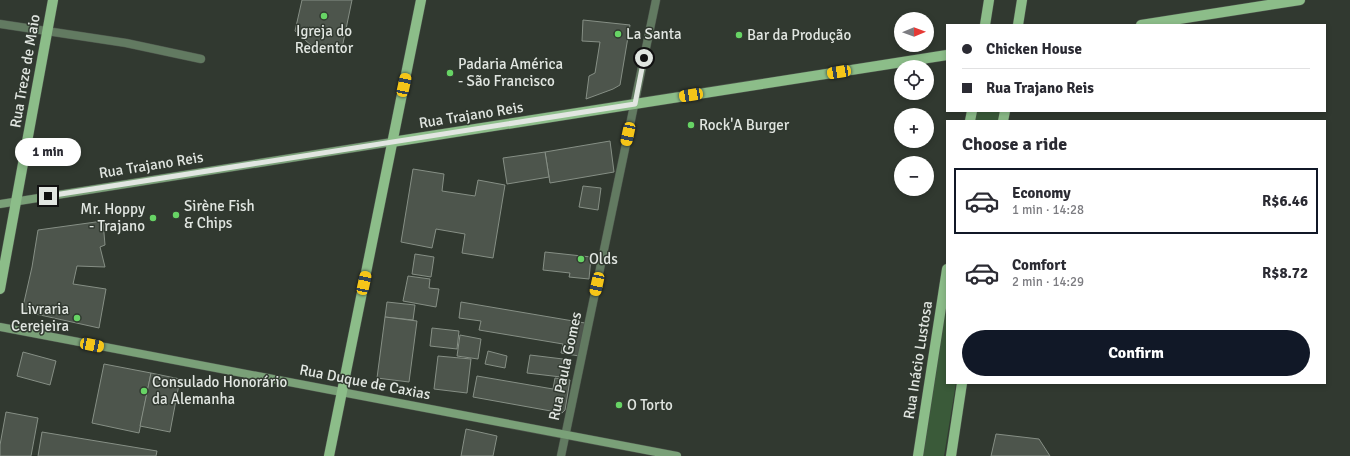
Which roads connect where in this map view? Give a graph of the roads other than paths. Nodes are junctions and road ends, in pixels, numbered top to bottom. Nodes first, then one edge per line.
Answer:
1 (53, 0) edge
2 (421, 0) edge
3 (656, 0) edge
4 (989, 0) edge
5 (1022, 0) edge
6 (1300, 0) edge
7 (0, 24) edge
8 (985, 24) edge
9 (1018, 24) edge
10 (1147, 24) edge
11 (48, 30) junction
12 (946, 56) edge
13 (201, 58) dead end
14 (635, 104) junction
15 (392, 142) junction
16 (16, 201) junction
17 (0, 204) edge
18 (946, 276) edge
19 (0, 289) edge
20 (0, 327) edge
21 (962, 384) edge
22 (342, 392) junction
23 (565, 435) junction
24 (329, 456) edge
25 (561, 456) edge
26 (677, 456) edge
27 (918, 456) edge
28 (951, 456) edge

1 - 11 main road, Rua Treze de Maio
2 - 15 main road
3 - 14 street, Rua Paula Gomes
4 - 8 main road
5 - 9 main road
6 - 10 main road
7 - 11 street
11 - 13 street
11 - 16 main road, Rua Treze de Maio
12 - 14 main road, Rua Trajano Reis
14 - 15 main road, Rua Trajano Reis
14 - 23 street, Rua Paula Gomes
15 - 16 street, Rua Trajano Reis
15 - 22 main road
16 - 17 street, Rua Trajano Reis
16 - 19 main road, Rua Treze de Maio
18 - 27 main road, Rua Inácio Lustosa
20 - 22 street, Rua Duque de Caxias
21 - 28 main road
22 - 23 street, Rua Duque de Caxias
22 - 24 main road
23 - 25 street, Rua Paula Gomes
23 - 26 street, Rua Duque de Caxias

